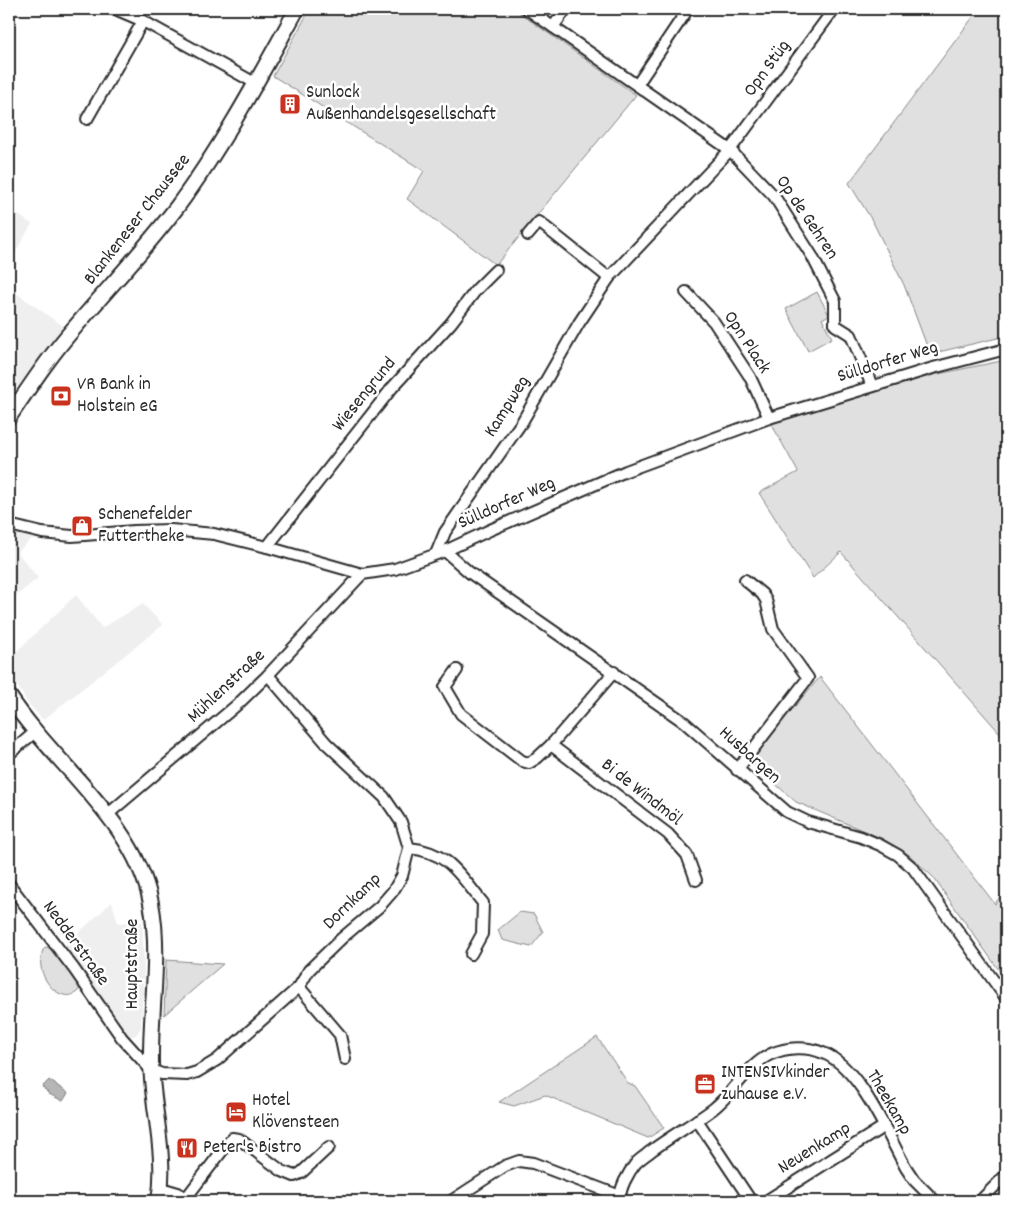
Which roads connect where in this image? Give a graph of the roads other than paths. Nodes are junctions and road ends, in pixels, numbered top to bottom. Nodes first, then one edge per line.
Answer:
1 (115, 9) edge
2 (297, 9) edge
3 (527, 9) edge
4 (566, 9) edge
5 (688, 9) edge
6 (834, 9) edge
7 (143, 21) junction
8 (553, 28) junction
9 (254, 83) junction
10 (636, 85) junction
11 (87, 119) dead end
12 (730, 150) junction
13 (528, 235) dead end
14 (496, 270) dead end
15 (609, 278) junction
16 (686, 292) dead end
17 (1006, 349) edge
18 (872, 386) junction
19 (9, 417) edge
20 (770, 418) junction
21 (9, 525) edge
22 (267, 547) junction
23 (441, 553) junction
24 (362, 574) junction
25 (745, 580) dead end
26 (457, 670) dead end
27 (614, 672) junction
28 (268, 675) junction
29 (9, 696) edge
30 (35, 732) junction
31 (551, 745) junction
32 (9, 754) edge
33 (738, 770) junction
34 (107, 814) junction
35 (409, 848) junction
36 (696, 880) dead end
37 (9, 884) edge
38 (471, 954) dead end
39 (298, 987) junction
40 (1006, 998) edge
41 (345, 1059) dead end
42 (151, 1070) junction
43 (697, 1120) junction
44 (883, 1127) junction
45 (329, 1147) dead end
46 (1006, 1175) edge
47 (160, 1195) edge
48 (620, 1199) edge
49 (188, 1200) edge
50 (451, 1201) edge
51 (751, 1201) edge
52 (766, 1201) edge
53 (935, 1201) edge
54 (980, 1201) edge

1 - 7 street
2 - 9 main road, Blankeneser Chaussee
3 - 8 street, Op de Gehren
4 - 8 street
5 - 10 street
6 - 12 street, Opn Stüg
7 - 9 street
7 - 11 street
8 - 10 street, Op de Gehren
9 - 19 main road, Blankeneser Chaussee
10 - 12 street, Op de Gehren
12 - 15 street, Kampweg
12 - 18 street, Op de Gehren
13 - 15 street
14 - 22 street, Wiesengrund
15 - 23 street, Kampweg
16 - 20 street, Opn Plack
17 - 18 street, Sülldorfer Weg
18 - 20 street, Sülldorfer Weg
20 - 23 street, Sülldorfer Weg
21 - 22 street, Sülldorfer Weg
22 - 24 street, Sülldorfer Weg
23 - 24 street, Sülldorfer Weg
23 - 27 street, Husbargen
24 - 28 street, Mühlenstraße
25 - 33 street
26 - 31 street
27 - 31 street
27 - 33 street, Husbargen
28 - 34 street, Mühlenstraße
28 - 35 street
29 - 30 main road, Hauptstraße
30 - 32 street
30 - 34 main road, Hauptstraße
31 - 36 street, Bi de Windmöl
33 - 40 street, Husbargen
34 - 42 main road, Hauptstraße
35 - 38 street
35 - 39 street, Dornkamp
37 - 42 street, Nedderstraße
39 - 41 street
39 - 42 street, Dornkamp
42 - 47 main road, Hauptstraße
43 - 44 street, Theekamp
43 - 48 street, Theekamp
43 - 51 street
44 - 52 street, Neuenkamp
44 - 53 street, Theekamp
45 - 49 street
46 - 54 street
47 - 49 street
48 - 50 street

